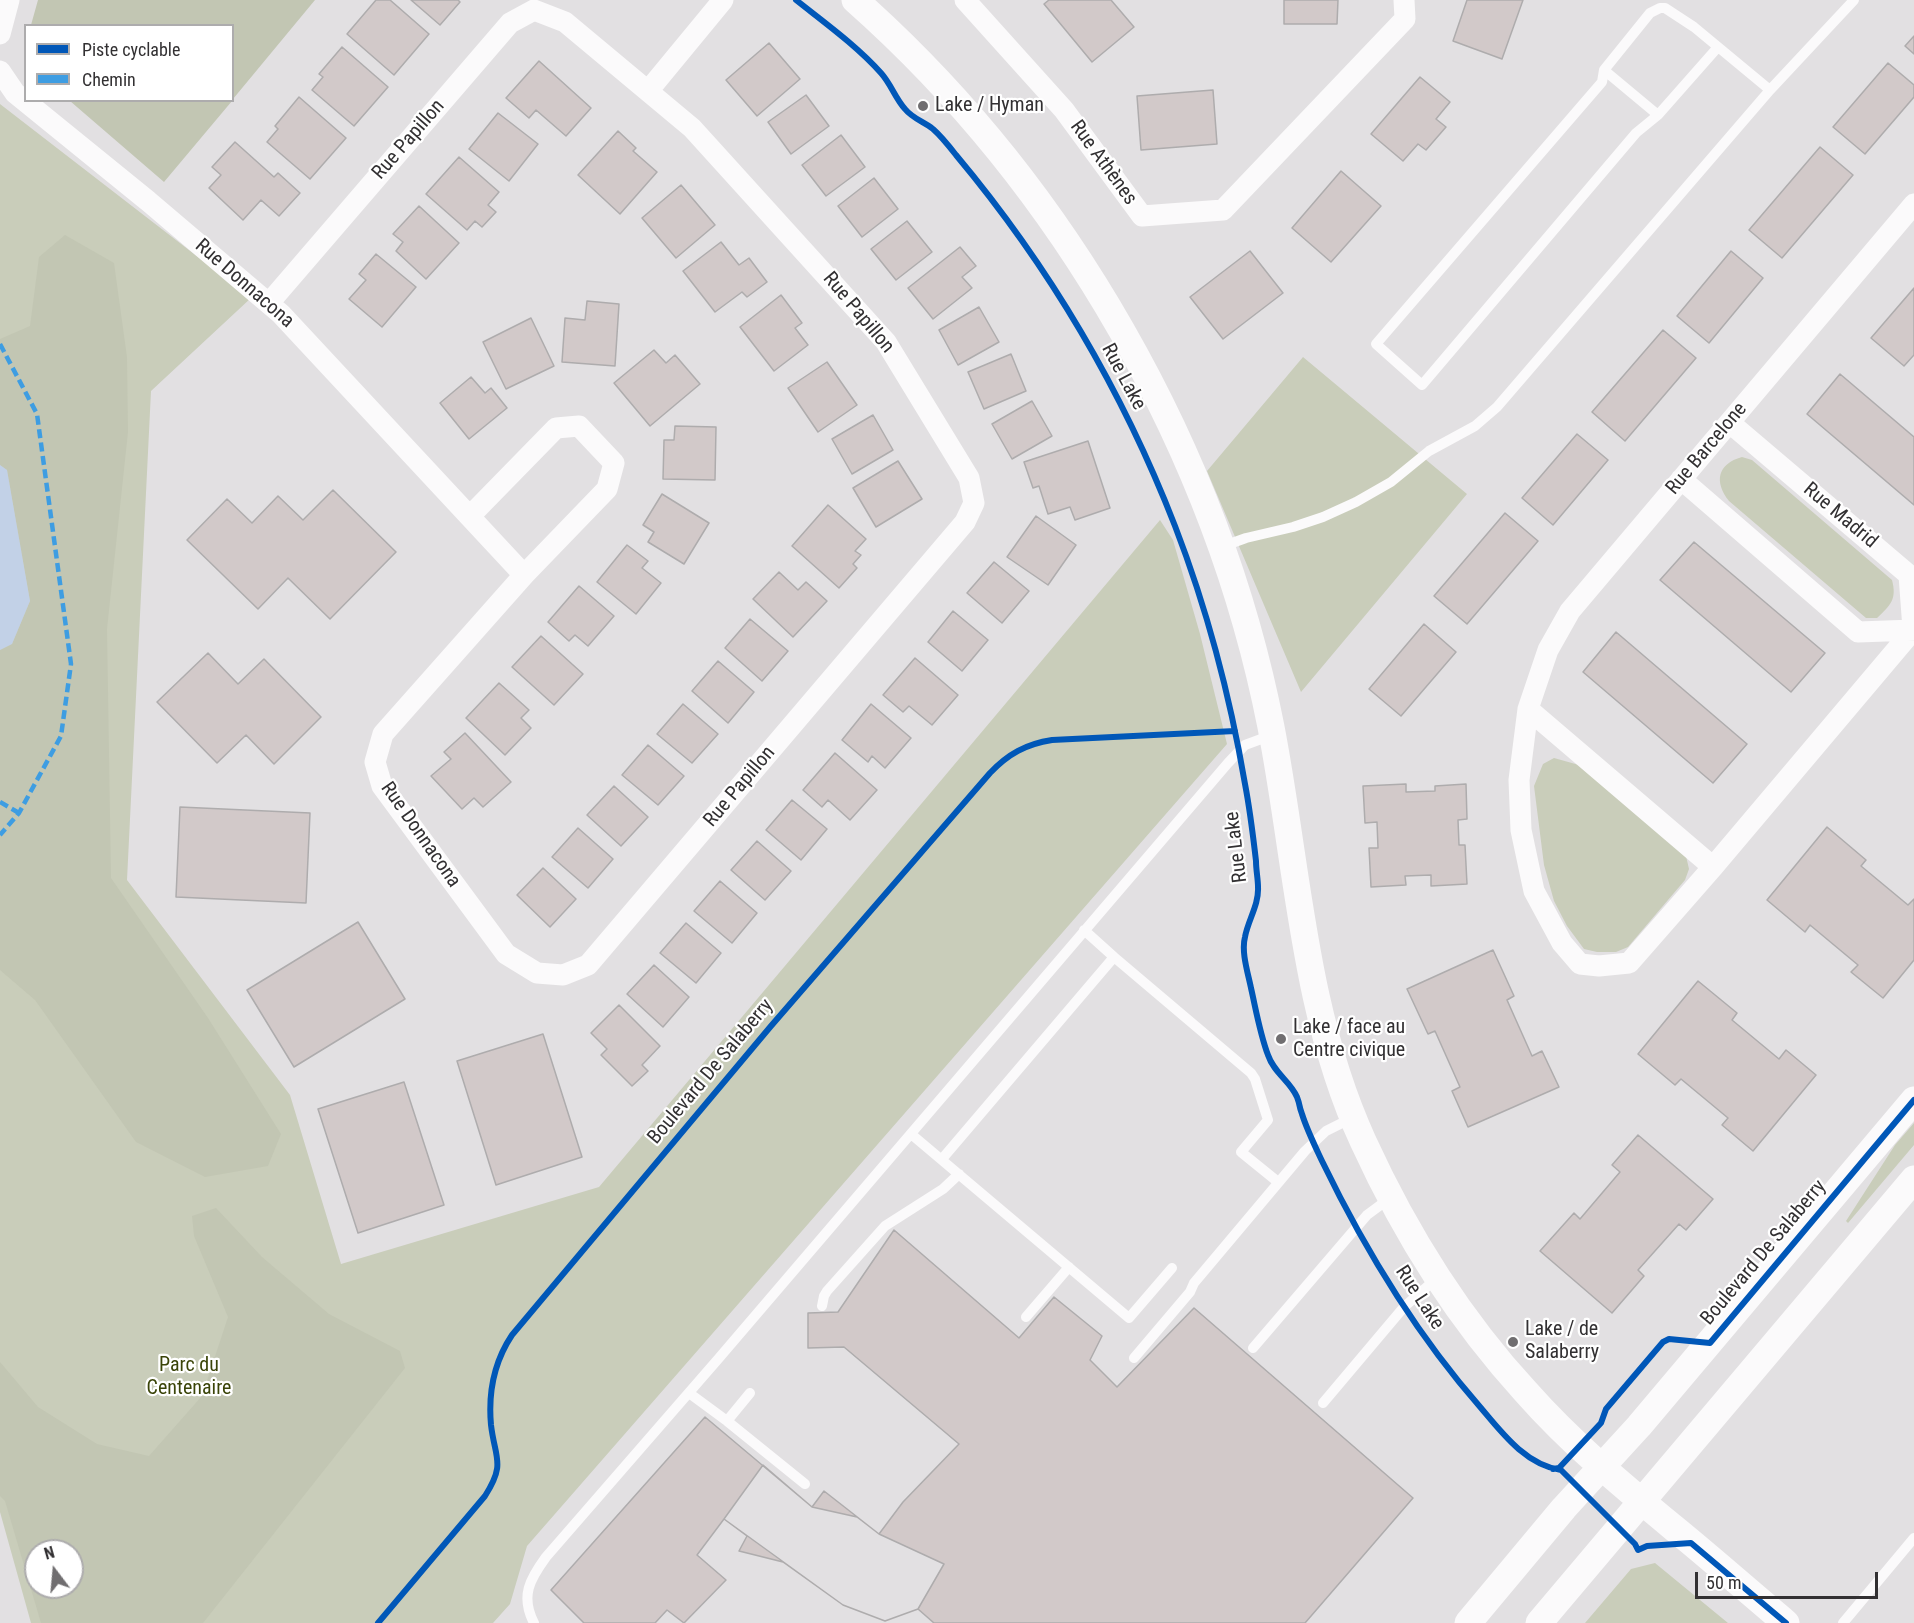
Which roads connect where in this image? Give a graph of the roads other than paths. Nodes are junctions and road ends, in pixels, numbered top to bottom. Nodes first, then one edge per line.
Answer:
1 (9, 0) edge
2 (723, 0) edge
3 (855, 0) edge
4 (965, 0) edge
5 (1404, 0) edge
6 (1854, 0) edge
7 (0, 34) edge
8 (1718, 47) junction
9 (1604, 70) junction
10 (0, 71) edge
11 (1770, 90) junction
12 (648, 91) junction
13 (24, 100) edge
14 (26, 102) edge
15 (1658, 115) junction
16 (1914, 204) edge
17 (269, 303) junction
18 (1730, 423) junction
19 (1682, 479) junction
20 (470, 516) junction
21 (1221, 547) junction
22 (524, 574) junction
23 (1914, 629) edge
24 (1528, 709) junction
25 (1272, 735) junction
26 (1713, 867) junction
27 (1084, 930) junction
28 (1114, 957) junction
29 (537, 973) joint
30 (1914, 1100) edge
31 (1353, 1118) junction
32 (911, 1134) junction
33 (942, 1159) junction
34 (960, 1174) junction
35 (1914, 1179) edge
36 (1278, 1182) junction
37 (1390, 1198) junction
38 (1069, 1267) junction
39 (1172, 1268) dead end
40 (1437, 1278) junction
41 (822, 1306) dead end
42 (1026, 1317) dead end
43 (1253, 1348) dead end
44 (1134, 1358) dead end
45 (689, 1393) junction
46 (750, 1393) dead end
47 (1323, 1403) dead end
48 (727, 1421) junction
49 (1601, 1467) junction
50 (805, 1484) dead end
51 (1641, 1502) junction
52 (1914, 1538) edge
53 (534, 1623) edge
54 (1468, 1623) edge
55 (1539, 1623) edge
56 (1786, 1623) edge
57 (1843, 1623) edge

1 - 7 street
2 - 12 street
3 - 21 street, Rue Lake
4 - 5 street, Rue Athènes
6 - 11 lane
8 - 9 lane
8 - 11 lane
8 - 15 lane
9 - 15 lane
9 - 15 lane
10 - 13 street, Rue Donnacona
11 - 21 lane
12 - 17 street, Rue Papillon
12 - 29 street, Rue Papillon
14 - 17 street, Rue Donnacona
16 - 18 street, Rue Barcelone
17 - 20 street, Rue Donnacona
18 - 19 street, Rue Barcelone
18 - 23 street, Rue Madrid
19 - 23 street
19 - 24 street, Rue Barcelone
20 - 22 street, Rue Donnacona
20 - 22 street, Rue Donnacona
21 - 25 street, Rue Lake
22 - 29 street, Rue Donnacona
23 - 26 street, Rue Barcelone
24 - 26 street
24 - 26 street, Rue Barcelone
25 - 27 lane
25 - 31 street, Rue Lake
27 - 28 lane
27 - 32 lane
28 - 33 lane
28 - 36 lane
30 - 49 street, Boulevard De Salaberry
31 - 36 lane
31 - 37 street, Rue Lake
32 - 33 lane
32 - 45 lane
33 - 34 lane
34 - 38 lane
34 - 41 lane
35 - 51 street
36 - 44 lane
37 - 40 street, Rue Lake
37 - 43 lane
38 - 39 lane
38 - 42 lane
40 - 47 lane
40 - 49 street, Rue Lake
45 - 48 lane
45 - 53 lane
46 - 48 lane
48 - 50 lane
49 - 51 street, Rue Lake
49 - 54 street, Boulevard De Salaberry
51 - 55 street
51 - 56 street, Rue Lake
52 - 57 lane

